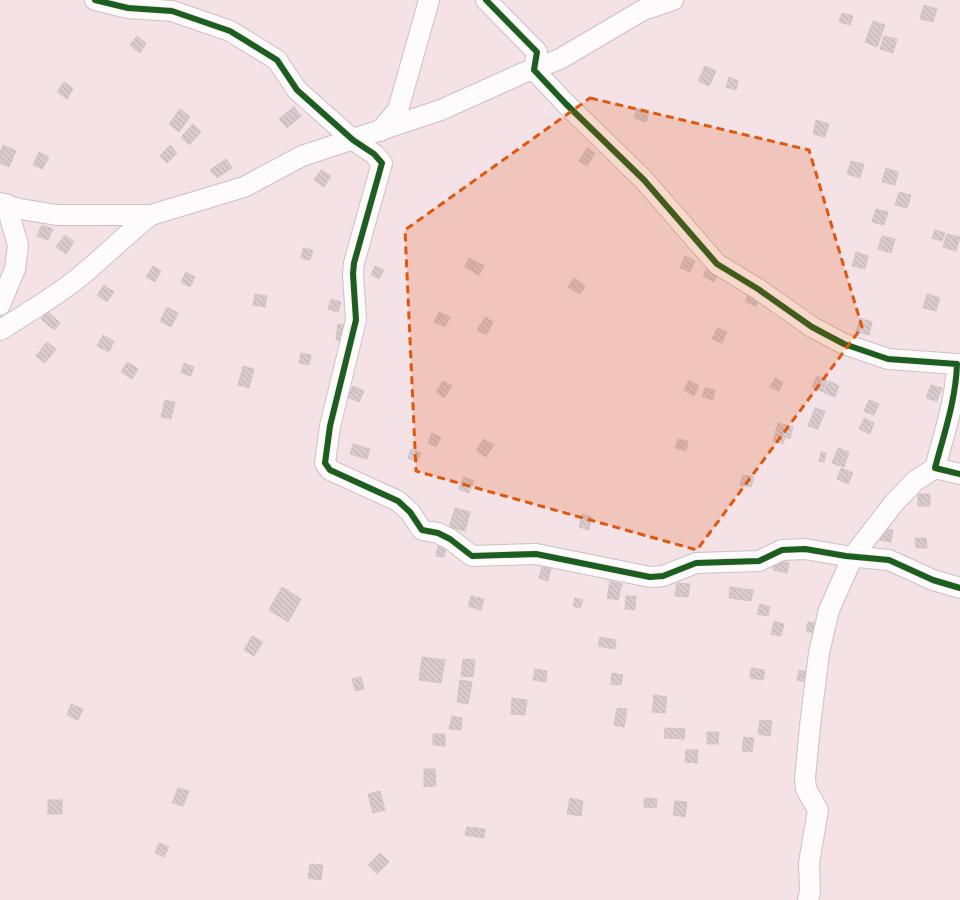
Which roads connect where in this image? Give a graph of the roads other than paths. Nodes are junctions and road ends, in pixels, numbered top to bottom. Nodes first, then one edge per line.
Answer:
1 (95, 0) edge
2 (429, 0) edge
3 (486, 0) edge
4 (673, 0) edge
5 (534, 70) junction
6 (379, 132) junction
7 (353, 140) junction
8 (3, 204) edge
9 (152, 215) junction
10 (0, 305) edge
11 (0, 330) edge
12 (958, 361) edge
13 (957, 397) edge
14 (935, 468) junction
15 (960, 474) edge
16 (852, 556) junction
17 (960, 588) edge
18 (808, 900) edge

1 - 7 street
2 - 6 street
3 - 5 street
4 - 5 street
5 - 6 street
5 - 12 street
6 - 7 street
7 - 9 street
7 - 16 street
8 - 9 street
8 - 10 street
9 - 11 street
12 - 13 street
13 - 14 street
14 - 15 street
14 - 16 street
16 - 17 street
16 - 18 street

